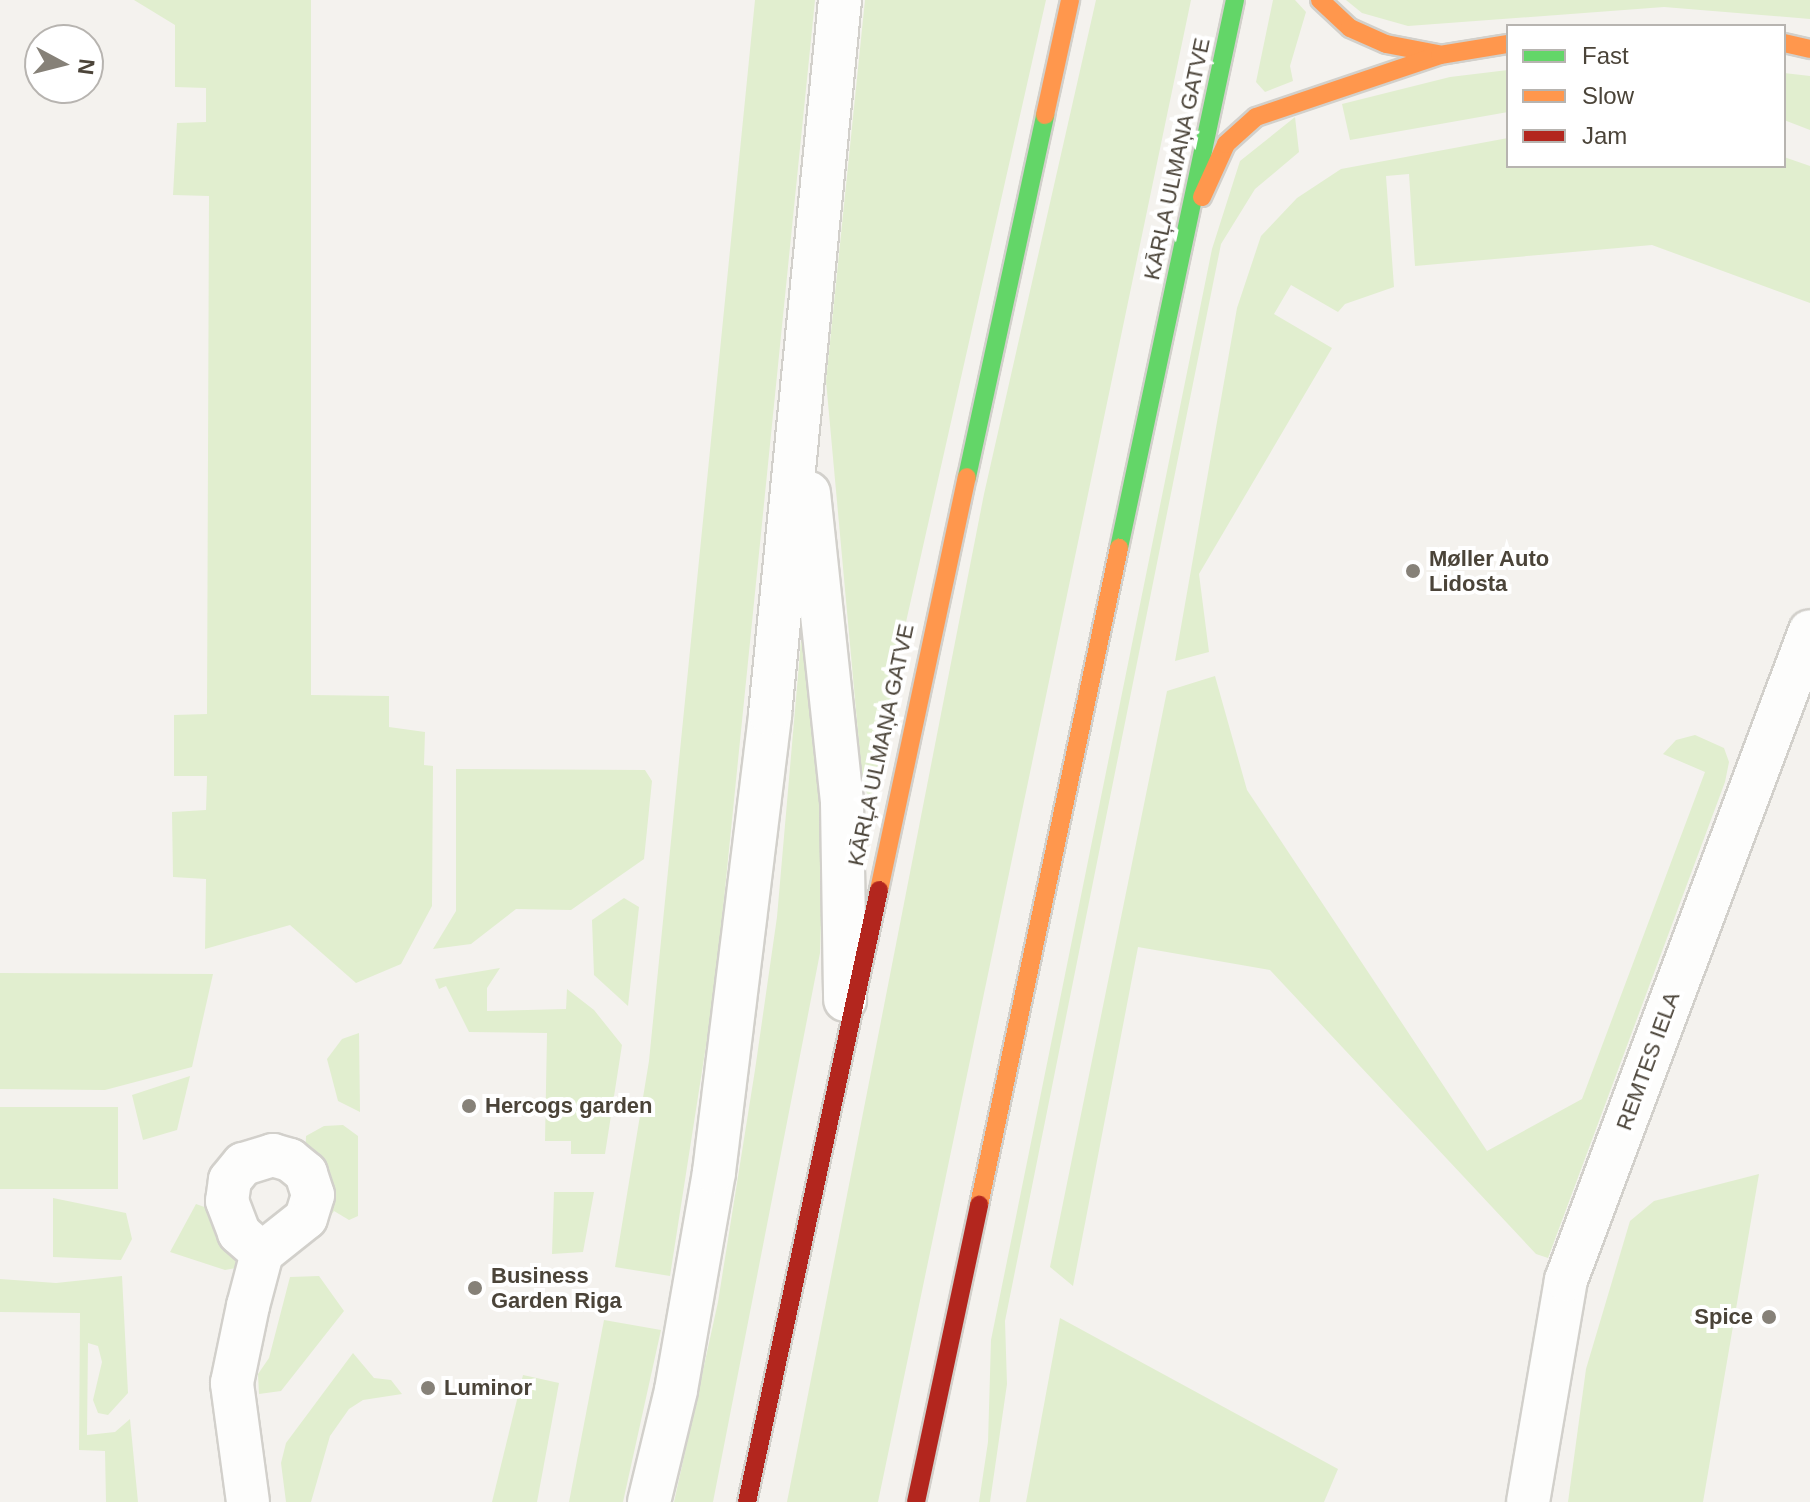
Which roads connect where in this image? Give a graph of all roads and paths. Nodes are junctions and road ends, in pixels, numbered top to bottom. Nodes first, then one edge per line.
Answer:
1 (840, 0) edge
2 (1070, 0) edge
3 (1235, 0) edge
4 (1320, 0) edge
5 (1786, 43) edge
6 (1506, 44) edge
7 (1810, 49) edge
8 (1440, 55) junction
9 (1187, 233) junction
10 (799, 400) junction
11 (1810, 631) edge
12 (846, 1029) junction
13 (262, 1253) dead end
14 (248, 1502) edge
15 (649, 1502) edge
16 (747, 1502) edge
17 (916, 1502) edge
18 (1528, 1502) edge

1 - 10 street
2 - 12 main road, KĀRĻA ULMAŅA GATVE
3 - 9 main road, KĀRĻA ULMAŅA GATVE
4 - 8 main road
5 - 7 main road
6 - 8 main road
8 - 9 main road
9 - 17 main road, KĀRĻA ULMAŅA GATVE
10 - 12 street
10 - 15 street
11 - 18 street, REMTES IELA
12 - 16 main road, KĀRĻA ULMAŅA GATVE
13 - 14 street

